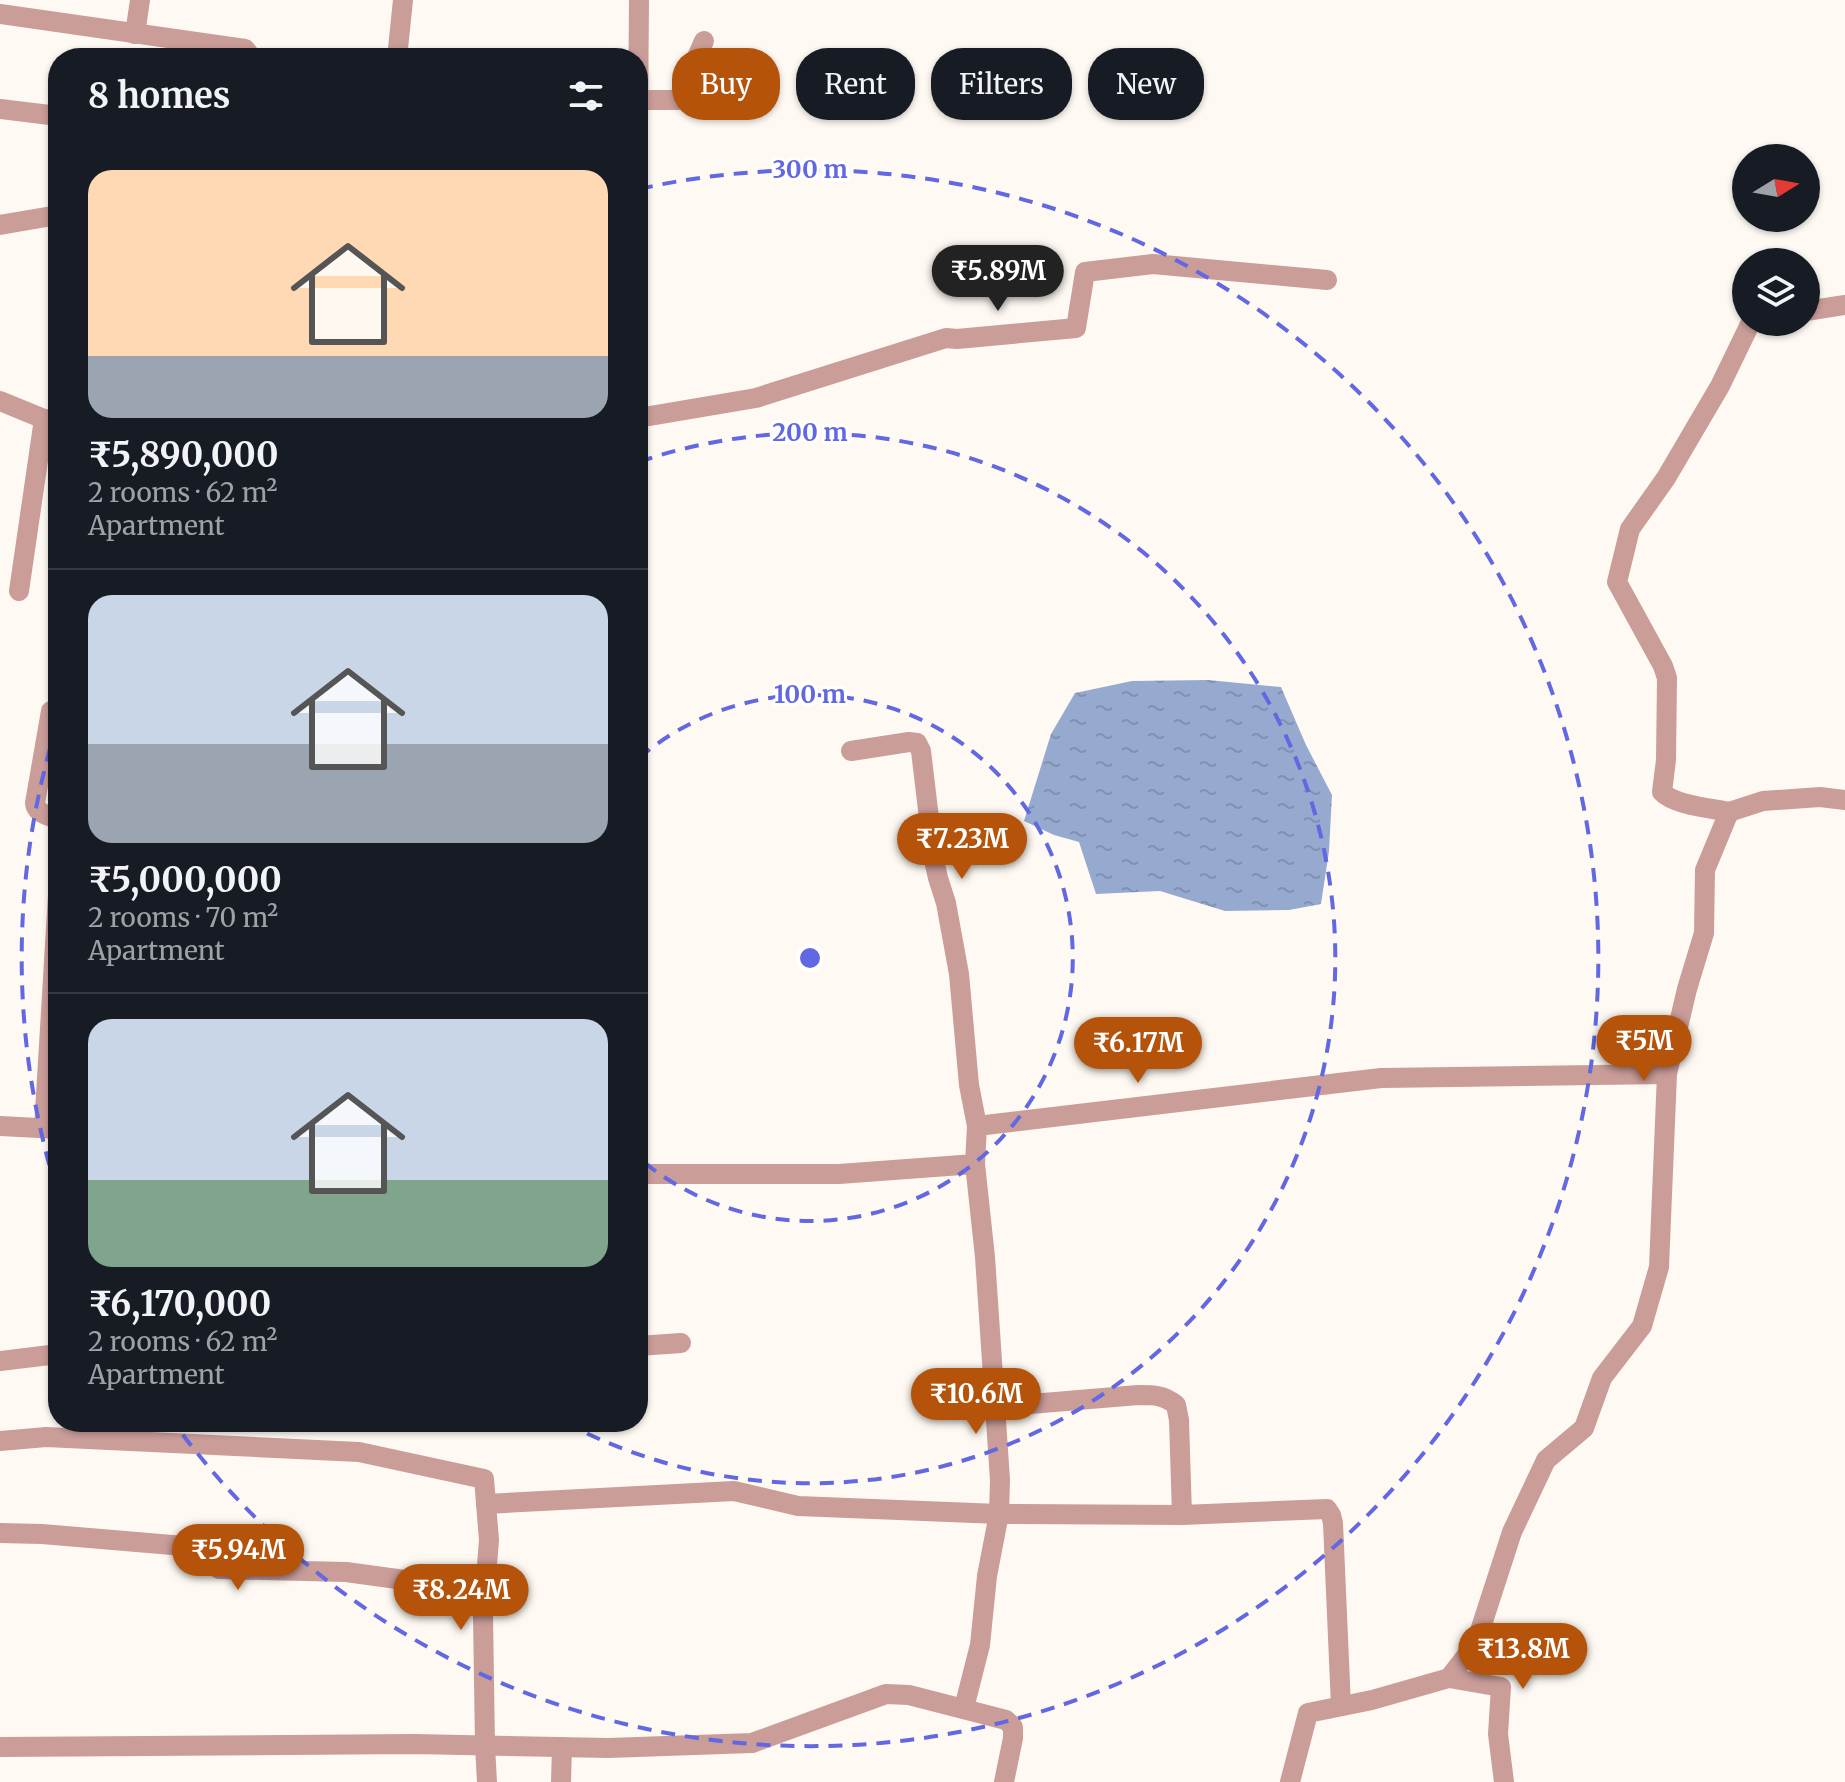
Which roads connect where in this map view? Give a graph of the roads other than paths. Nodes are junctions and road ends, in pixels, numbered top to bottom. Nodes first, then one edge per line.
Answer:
1 (140, 0) edge
2 (403, 0) edge
3 (639, 0) edge
4 (0, 14) edge
5 (135, 34) junction
6 (704, 41) dead end
7 (238, 48) edge
8 (398, 48) edge
9 (639, 48) edge
10 (648, 100) edge
11 (0, 109) edge
12 (48, 115) edge
13 (48, 217) edge
14 (0, 225) edge
15 (1327, 280) dead end
16 (1845, 305) edge
17 (1820, 309) edge
18 (1744, 336) edge
19 (0, 401) edge
20 (648, 416) edge
21 (48, 419) edge
22 (48, 436) edge
23 (19, 591) dead end
24 (48, 728) edge
25 (851, 751) dead end
26 (1845, 800) edge
27 (1729, 812) junction
28 (48, 816) edge
29 (1667, 1074) junction
30 (0, 1126) edge
31 (977, 1126) junction
32 (48, 1129) edge
33 (975, 1164) junction
34 (648, 1174) edge
35 (681, 1343) dead end
36 (648, 1345) edge
37 (48, 1355) edge
38 (0, 1361) edge
39 (996, 1407) junction
40 (0, 1441) edge
41 (486, 1504) junction
42 (999, 1514) junction
43 (1182, 1515) junction
44 (0, 1533) edge
45 (485, 1591) junction
46 (1449, 1678) junction
47 (1341, 1706) junction
48 (964, 1708) junction
49 (485, 1746) junction
50 (0, 1747) edge
51 (562, 1747) junction
52 (487, 1782) edge
53 (561, 1782) edge
54 (1004, 1782) edge
55 (1290, 1782) edge
56 (1504, 1782) edge

1 - 5 street
2 - 8 street
3 - 9 street
4 - 5 street
5 - 7 street
6 - 10 street
11 - 12 street
13 - 14 street
15 - 20 street
16 - 17 street
18 - 27 street
19 - 21 street
22 - 23 street
24 - 28 street
25 - 31 street
26 - 27 street
27 - 29 street
29 - 31 street
29 - 46 street
30 - 32 street
31 - 33 street
33 - 34 street
33 - 39 street
35 - 36 street
37 - 38 street
39 - 42 street
39 - 43 street
40 - 41 street
41 - 42 street
41 - 45 street
42 - 43 street
42 - 48 street
43 - 47 street
44 - 45 street
45 - 49 street
46 - 47 street
46 - 56 street
47 - 55 street
48 - 51 street
48 - 54 street
49 - 50 street
49 - 51 street
49 - 52 street
51 - 53 street

